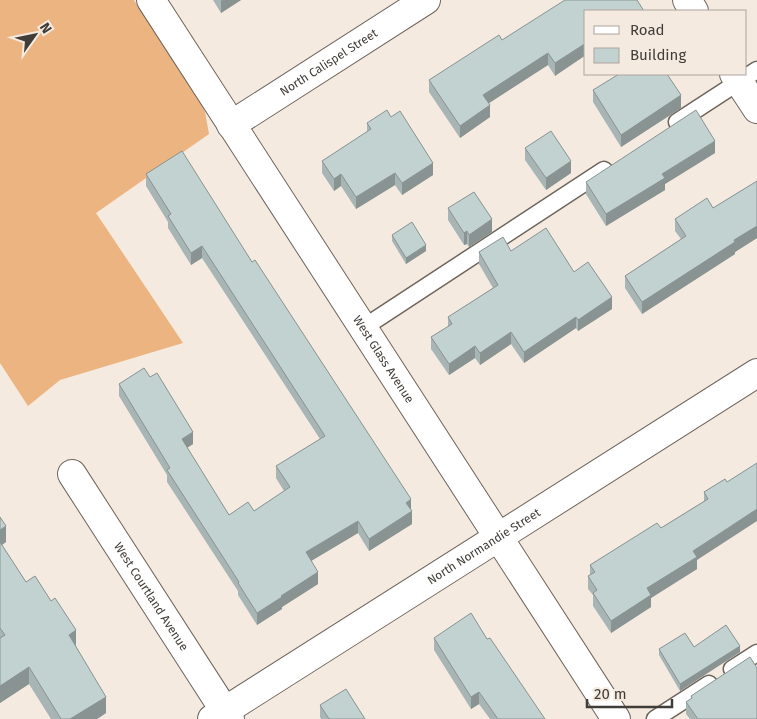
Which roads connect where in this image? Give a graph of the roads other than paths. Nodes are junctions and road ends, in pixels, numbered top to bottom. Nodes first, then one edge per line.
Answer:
1 (151, 0) edge
2 (426, 0) edge
3 (743, 75) edge
4 (757, 109) edge
5 (232, 125) junction
6 (661, 133) edge
7 (620, 160) edge
8 (363, 328) junction
9 (757, 373) edge
10 (72, 474) dead end
11 (498, 536) junction
12 (757, 653) edge
13 (222, 716) edge
14 (616, 719) edge
15 (655, 719) edge

1 - 5 street, West Glass Avenue
2 - 5 street, North Calispel Street
3 - 4 street
3 - 6 lane
5 - 8 street, West Glass Avenue
7 - 8 lane
8 - 11 street, West Glass Avenue
9 - 11 street, North Normandie Street
10 - 13 street, West Courtland Avenue
11 - 13 street, North Normandie Street
11 - 14 street, West Glass Avenue
12 - 15 lane

